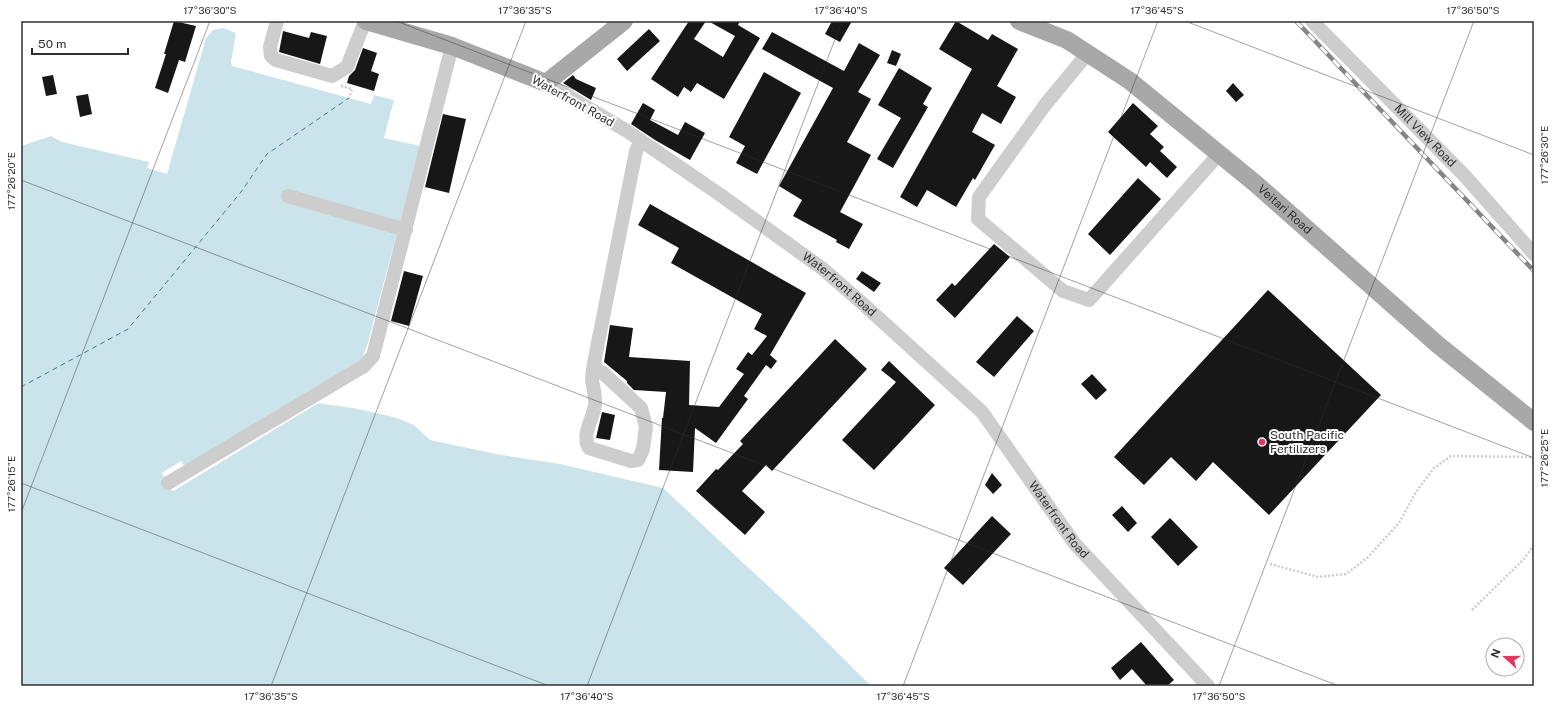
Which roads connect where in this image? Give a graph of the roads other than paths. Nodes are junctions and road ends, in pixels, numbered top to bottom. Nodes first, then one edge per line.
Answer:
1 (277, 21) edge
2 (366, 21) edge
3 (624, 21) edge
4 (1019, 21) edge
5 (1312, 21) edge
6 (452, 46) junction
7 (1087, 54) junction
8 (546, 83) junction
9 (641, 141) junction
10 (1219, 154) junction
11 (288, 196) dead end
12 (406, 230) junction
13 (1534, 254) edge
14 (594, 369) junction
15 (1534, 422) edge
16 (168, 483) dead end
17 (1208, 686) edge

1 - 2 street
2 - 6 main road, Waterfront Road
3 - 8 main road
4 - 7 main road, Veitari Road
5 - 13 street, Mill View Road
6 - 8 main road, Waterfront Road
6 - 12 street
7 - 10 main road, Veitari Road
7 - 10 street
8 - 9 street, Waterfront Road
9 - 14 street
9 - 17 street, Waterfront Road
10 - 15 main road, Veitari Road
11 - 12 street
12 - 16 street
14 - 14 street

